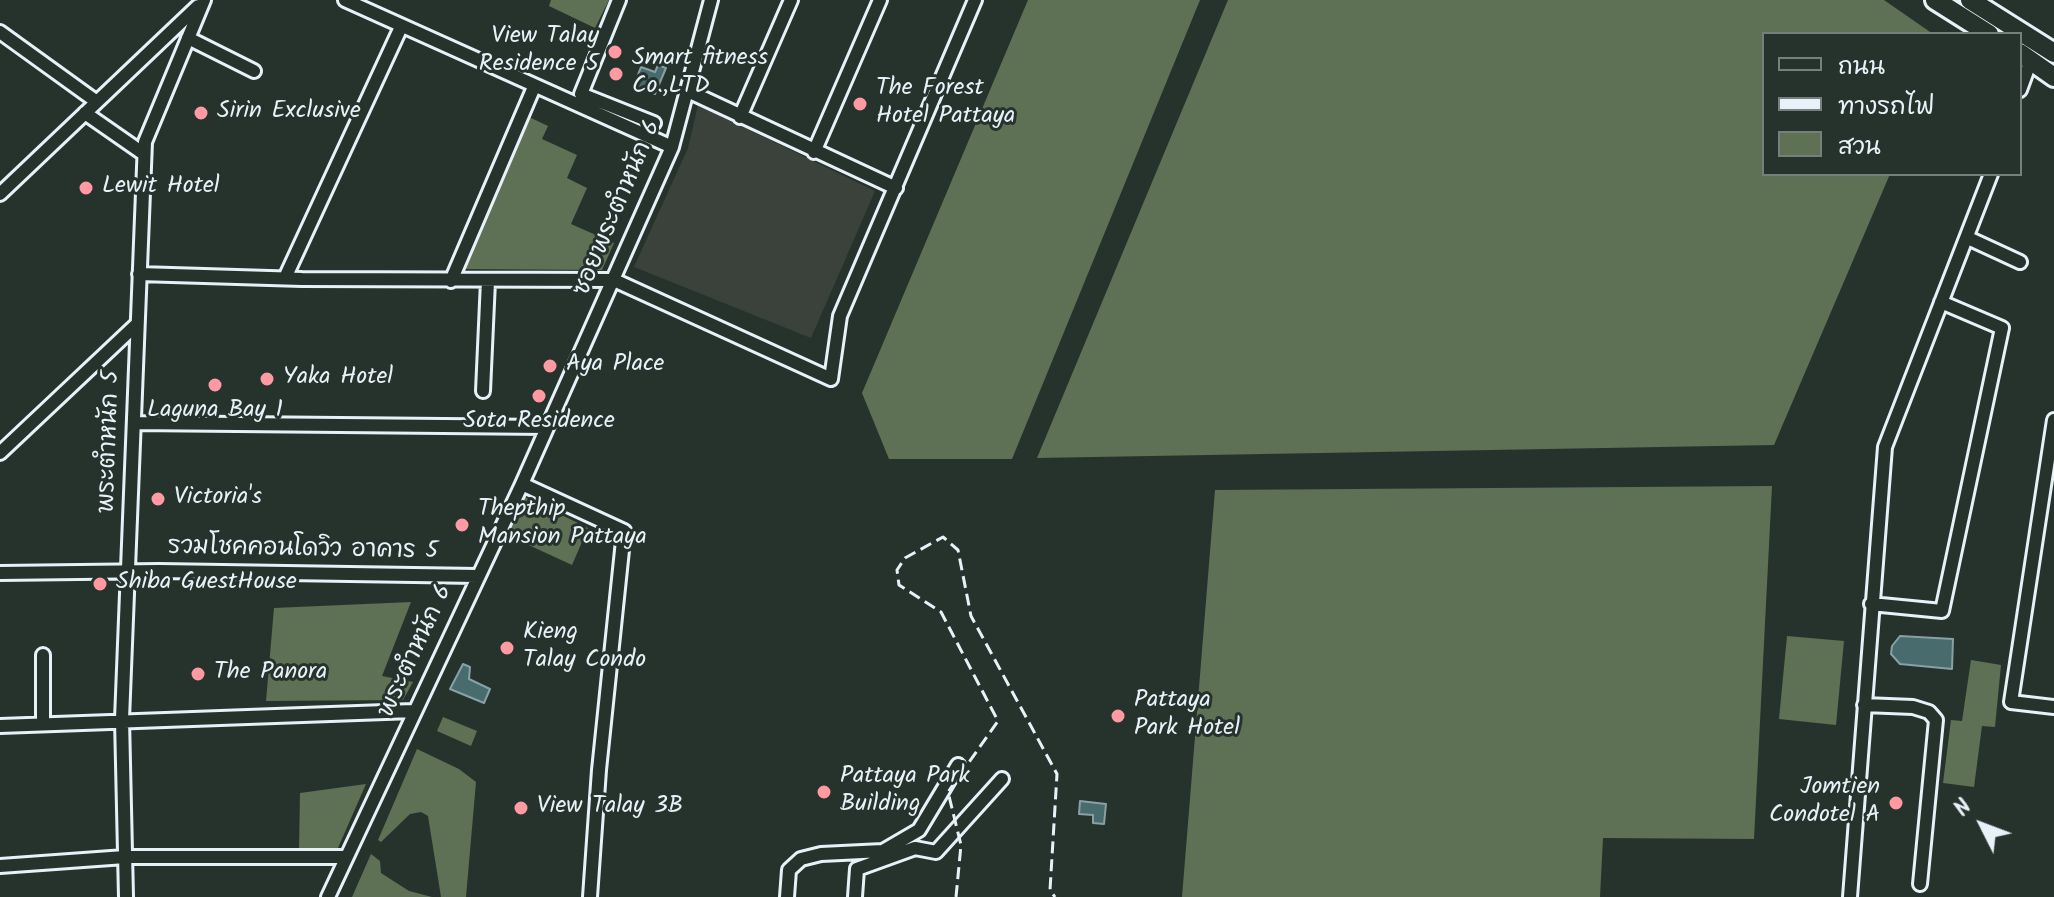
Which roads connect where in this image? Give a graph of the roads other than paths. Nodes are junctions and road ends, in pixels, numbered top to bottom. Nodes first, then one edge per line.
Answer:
1 (345, 0) edge
2 (619, 0) edge
3 (696, 0) edge
4 (791, 0) edge
5 (880, 0) edge
6 (975, 0) edge
7 (1935, 0) edge
8 (1970, 0) edge
9 (202, 1) edge
10 (710, 3) edge
11 (401, 27) junction
12 (0, 32) edge
13 (1986, 32) edge
14 (2021, 32) edge
15 (2022, 33) edge
16 (188, 38) junction
17 (2054, 53) edge
18 (2025, 57) edge
19 (254, 71) dead end
20 (2022, 77) edge
21 (2054, 77) edge
22 (534, 87) junction
23 (690, 92) junction
24 (97, 102) junction
25 (85, 113) junction
26 (740, 117) junction
27 (654, 123) dead end
28 (672, 147) junction
29 (814, 152) junction
30 (144, 154) junction
31 (1990, 176) edge
32 (896, 188) junction
33 (0, 194) edge
34 (1968, 238) junction
35 (2020, 262) dead end
36 (139, 274) junction
37 (285, 278) junction
38 (614, 280) junction
39 (451, 281) junction
40 (488, 281) junction
41 (1941, 302) junction
42 (137, 324) junction
43 (483, 391) dead end
44 (2054, 420) edge
45 (134, 423) junction
46 (546, 427) junction
47 (0, 453) edge
48 (522, 484) junction
49 (128, 571) junction
50 (0, 573) edge
51 (477, 576) junction
52 (1871, 604) junction
53 (43, 655) dead end
54 (1864, 705) junction
55 (2054, 707) edge
56 (413, 711) junction
57 (122, 719) junction
58 (43, 724) junction
59 (0, 726) edge
60 (958, 765) dead end
61 (1002, 779) dead end
62 (125, 857) junction
63 (346, 857) junction
64 (0, 866) edge
65 (1920, 884) dead end
66 (126, 897) edge
67 (328, 897) edge
68 (590, 897) edge
69 (787, 897) edge
70 (855, 897) edge
71 (1850, 897) edge

1 - 11 street
2 - 27 street
3 - 10 street
4 - 26 street
5 - 29 street
6 - 32 street
7 - 13 main road
8 - 14 main road
9 - 16 street, พระตำหนัก 5
9 - 24 street
10 - 23 street, ซอยพระตำหนัก 6
11 - 22 street
11 - 37 street
12 - 24 street
15 - 17 main road
16 - 19 street
16 - 30 street, พระตำหนัก 5
18 - 20 street
18 - 21 main road
22 - 28 street
22 - 39 street
23 - 26 street
23 - 28 street, ซอยพระตำหนัก 6
24 - 25 street
25 - 30 street
25 - 33 street
26 - 29 street
28 - 38 street, ซอยพระตำหนัก 6
29 - 32 street
30 - 36 street, พระตำหนัก 5
31 - 34 street
32 - 38 street
34 - 35 street
34 - 41 street
36 - 37 street
36 - 42 street, พระตำหนัก 5
37 - 39 street
38 - 40 street
38 - 46 street, ซอยพระตำหนัก 6
39 - 40 street
40 - 43 street
41 - 52 street
41 - 52 street
42 - 45 street, พระตำหนัก 5
42 - 47 street
44 - 55 street
45 - 46 street
45 - 49 street, พระตำหนัก 5
46 - 48 street, พระตำหนัก 6
48 - 51 street, พระตำหนัก 6
48 - 68 street
49 - 50 street, รวมโชคคอนโดวิว อาคาร 5
49 - 51 street, รวมโชคคอนโดวิว อาคาร 5
49 - 57 street, พระตำหนัก 5
51 - 56 street, พระตำหนัก 6
52 - 54 street
53 - 58 street
54 - 65 street
54 - 71 street
56 - 57 street
56 - 63 street, พระตำหนัก 6
57 - 58 street
57 - 62 street, พระตำหนัก 5
58 - 59 street
60 - 69 street
61 - 70 street
62 - 63 street
62 - 64 street
62 - 66 street, พระตำหนัก 5
63 - 67 street, พระตำหนัก 6

